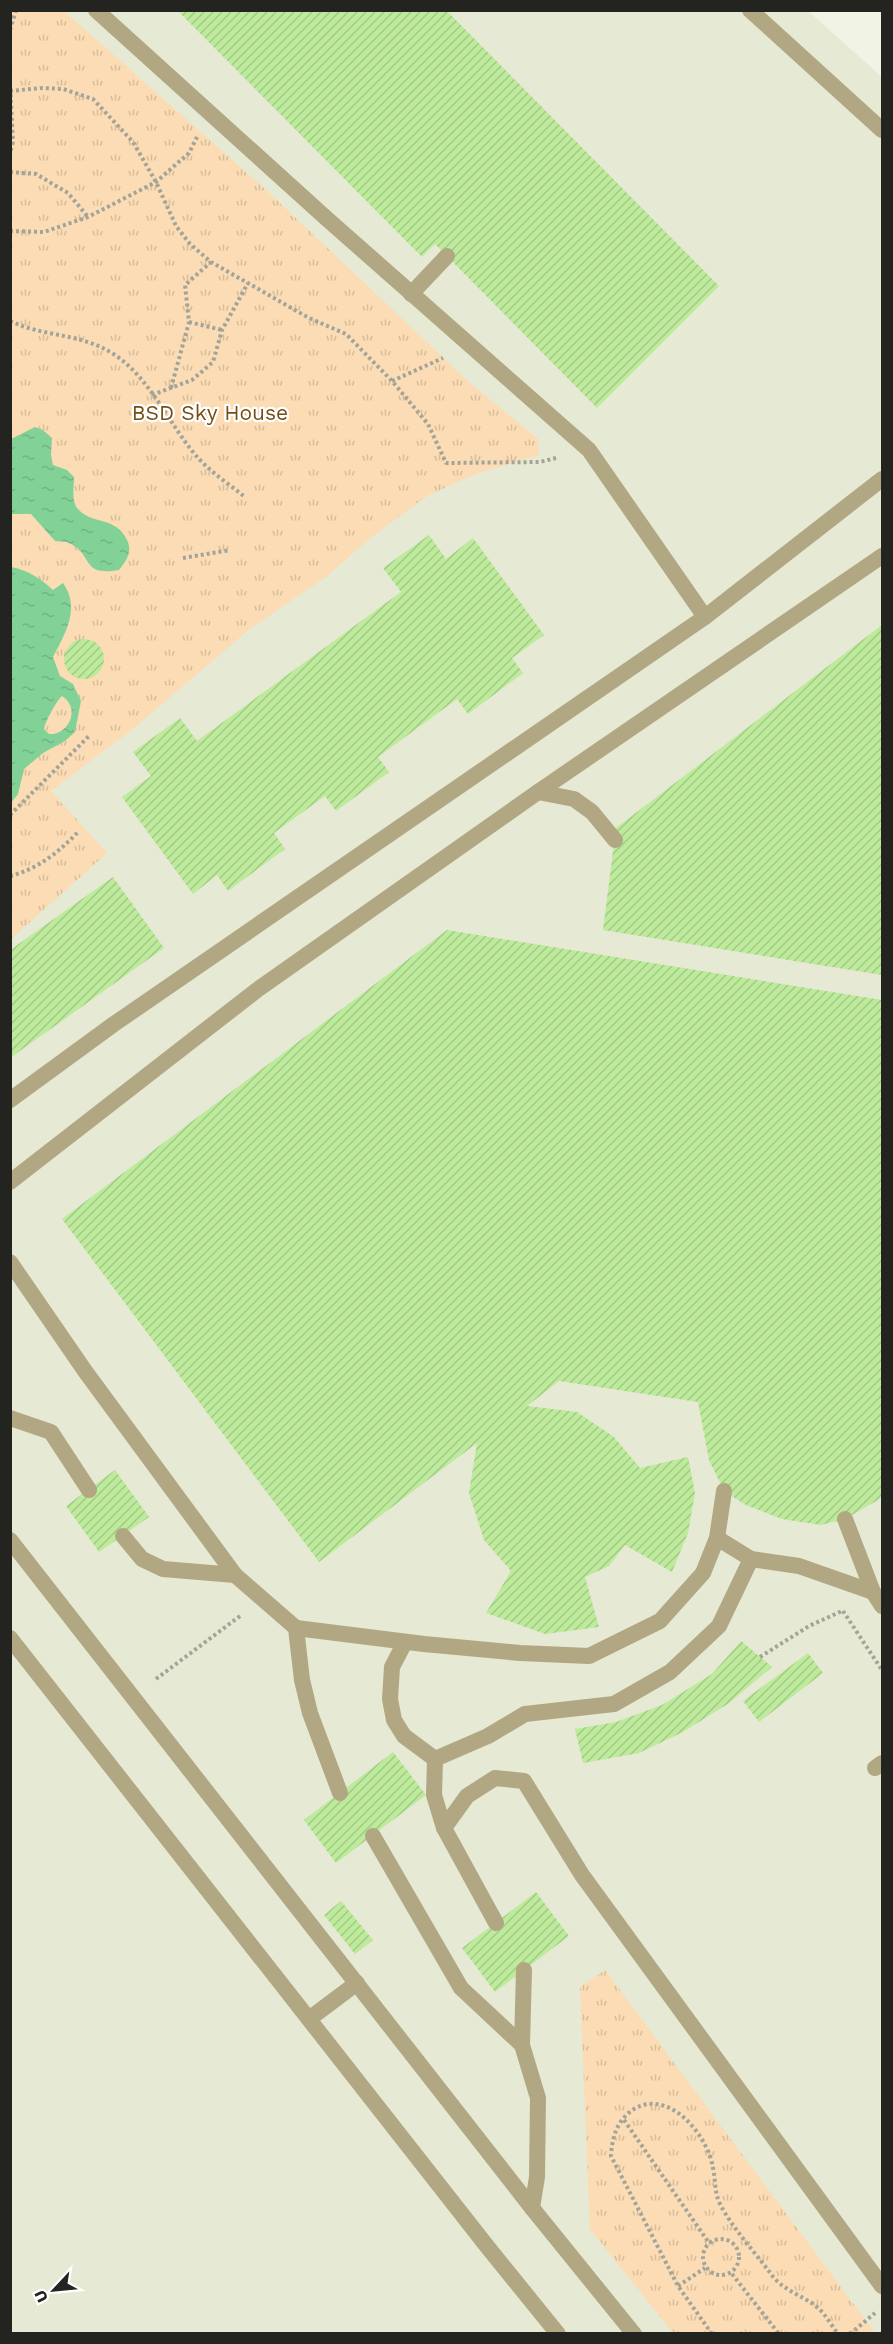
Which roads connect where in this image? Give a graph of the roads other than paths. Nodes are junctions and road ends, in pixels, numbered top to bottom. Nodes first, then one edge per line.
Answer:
1 (96, 10) edge
2 (750, 10) edge
3 (882, 130) edge
4 (447, 256) dead end
5 (411, 294) junction
6 (882, 479) edge
7 (882, 556) edge
8 (705, 617) junction
9 (538, 792) junction
10 (615, 840) dead end
11 (10, 1100) edge
12 (10, 1182) edge
13 (10, 1262) edge
14 (10, 1418) edge
15 (89, 1490) dead end
16 (724, 1491) dead end
17 (845, 1519) dead end
18 (123, 1536) dead end
19 (717, 1538) junction
20 (10, 1540) edge
21 (751, 1558) junction
22 (235, 1575) junction
23 (878, 1599) edge
24 (296, 1628) junction
25 (10, 1638) edge
26 (405, 1642) junction
27 (435, 1760) junction
28 (340, 1793) dead end
29 (444, 1828) junction
30 (372, 1836) dead end
31 (496, 1923) dead end
32 (524, 1971) dead end
33 (357, 1983) junction
34 (309, 2019) junction
35 (522, 2045) junction
36 (532, 2208) junction
37 (882, 2286) edge
38 (558, 2334) edge
39 (634, 2334) edge

1 - 5 street
2 - 3 street
4 - 5 street
5 - 8 street
6 - 8 street
7 - 9 street
8 - 11 street
9 - 10 street
9 - 12 street
13 - 22 street
14 - 15 street
16 - 19 street
17 - 23 street
18 - 22 street
19 - 21 street
19 - 26 street
20 - 33 street
21 - 23 street
21 - 27 street
22 - 24 street
24 - 26 street
24 - 28 street
25 - 34 street
26 - 27 street
27 - 29 street
29 - 31 street
29 - 37 street
30 - 35 street
32 - 35 street
33 - 34 street
33 - 36 street
34 - 38 street
35 - 36 street
36 - 39 street

